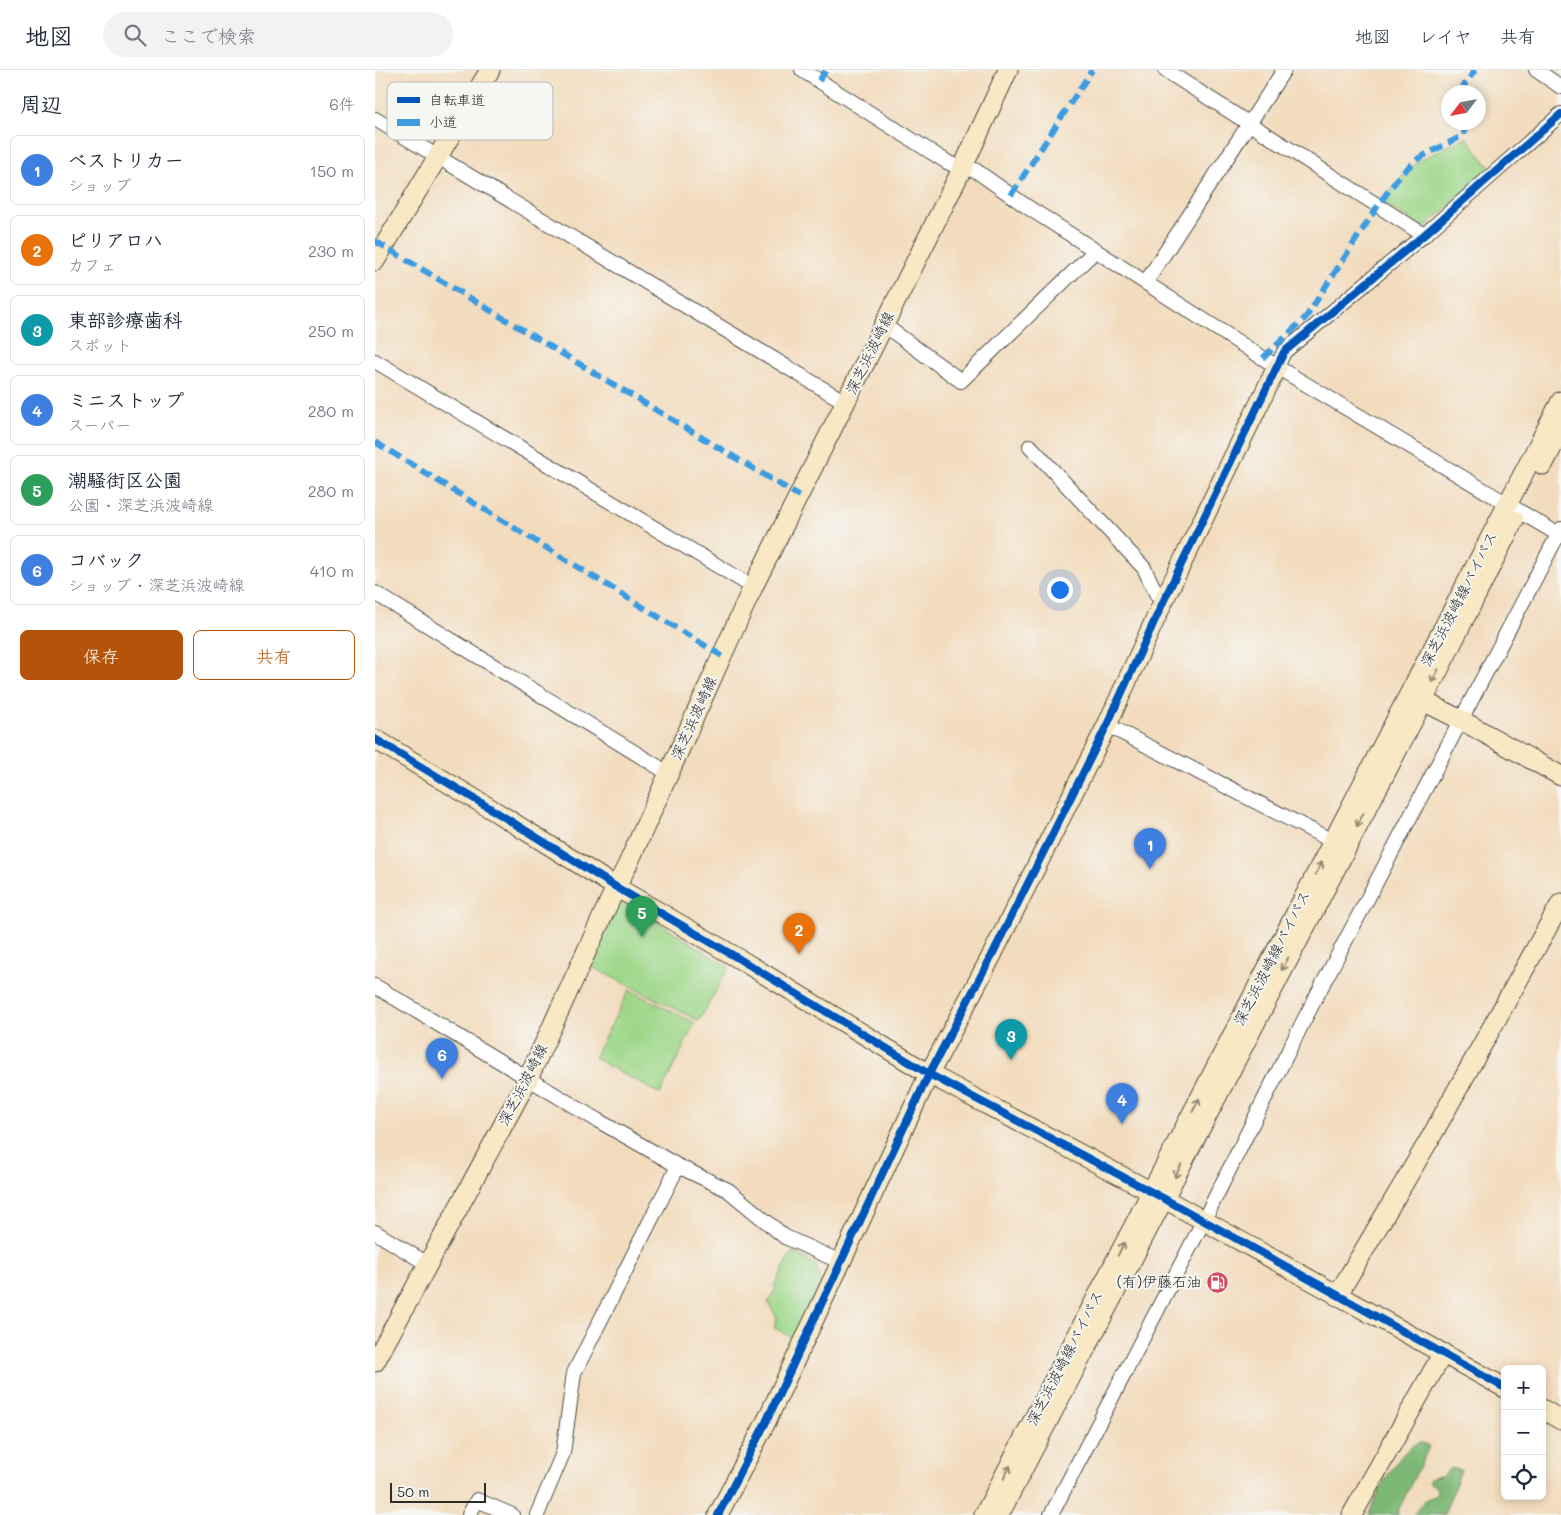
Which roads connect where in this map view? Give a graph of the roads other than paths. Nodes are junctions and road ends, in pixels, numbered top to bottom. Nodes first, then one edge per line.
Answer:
1 (490, 70) edge
2 (803, 70) edge
3 (1008, 70) edge
4 (1165, 70) edge
5 (1284, 70) edge
6 (1536, 70) edge
7 (483, 82) edge
8 (1561, 87) edge
9 (1561, 114) edge
10 (375, 119) edge
11 (1248, 124) junction
12 (387, 126) edge
13 (410, 140) edge
14 (449, 140) edge
15 (439, 157) junction
16 (961, 169) junction
17 (1424, 235) junction
18 (1096, 250) junction
19 (375, 261) edge
20 (1146, 282) junction
21 (884, 325) junction
22 (375, 361) edge
23 (1277, 367) junction
24 (845, 402) junction
25 (1561, 402) edge
26 (1561, 430) edge
27 (1031, 446) dead end
28 (1513, 508) junction
29 (1560, 533) edge
30 (753, 587) junction
31 (375, 593) edge
32 (1164, 600) junction
33 (1423, 700) junction
34 (1461, 720) junction
35 (1107, 724) junction
36 (375, 739) edge
37 (668, 774) junction
38 (1561, 776) edge
39 (1339, 845) junction
40 (616, 887) junction
41 (1561, 902) edge
42 (375, 986) edge
43 (929, 1074) junction
44 (528, 1079) junction
45 (679, 1166) junction
46 (1157, 1195) junction
47 (1203, 1222) junction
48 (375, 1232) edge
49 (841, 1262) junction
50 (429, 1265) junction
51 (1337, 1296) junction
52 (1443, 1353) junction
53 (375, 1362) edge
54 (1501, 1386) edge
55 (1544, 1410) edge
56 (1561, 1420) edge
57 (469, 1515) edge
58 (512, 1515) edge
59 (537, 1515) edge
60 (718, 1515) edge
61 (984, 1515) edge
62 (999, 1515) edge
63 (1051, 1515) edge
64 (1352, 1515) edge

1 - 7 street
2 - 16 street
3 - 16 street, 深芝浜波崎線
4 - 11 street
5 - 11 street
6 - 8 street
9 - 17 street
10 - 12 street
11 - 17 street
11 - 20 street
13 - 15 street
14 - 15 street
15 - 19 street
15 - 24 street
16 - 18 street
16 - 21 street, 深芝浜波崎線
17 - 23 street
18 - 20 street
18 - 21 street
20 - 23 street
21 - 24 street, 深芝浜波崎線
22 - 30 street
23 - 28 street
23 - 32 street
24 - 30 street, 深芝浜波崎線
25 - 28 street, 深芝浜波崎線バイパス
26 - 28 street, 深芝浜波崎線バイパス
27 - 32 street
28 - 29 street
28 -> 33 street, 深芝浜波崎線バイパス
28 - 39 street, 深芝浜波崎線バイパス
29 - 34 street
30 - 37 street, 深芝浜波崎線
31 - 37 street
32 - 35 street
33 - 34 street
33 -> 39 street, 深芝浜波崎線バイパス
34 - 38 street
34 - 47 street
35 - 39 street
35 - 43 street
36 - 40 street
37 - 40 street, 深芝浜波崎線
39 - 46 street, 深芝浜波崎線バイパス
40 - 43 street
40 - 44 street, 深芝浜波崎線
41 - 51 street
42 - 44 street
43 - 46 street
43 - 49 street
44 - 45 street
44 - 50 street, 深芝浜波崎線
45 - 49 street
45 - 59 street
46 - 47 street
61 -> 46 street, 深芝浜波崎線バイパス
46 - 62 street, 深芝浜波崎線バイパス
47 - 51 street
47 - 63 street
48 - 50 street
49 - 60 street
50 - 53 street, 深芝浜波崎線
51 - 52 street
52 - 54 street
52 - 64 street
55 - 56 street
57 - 58 street

